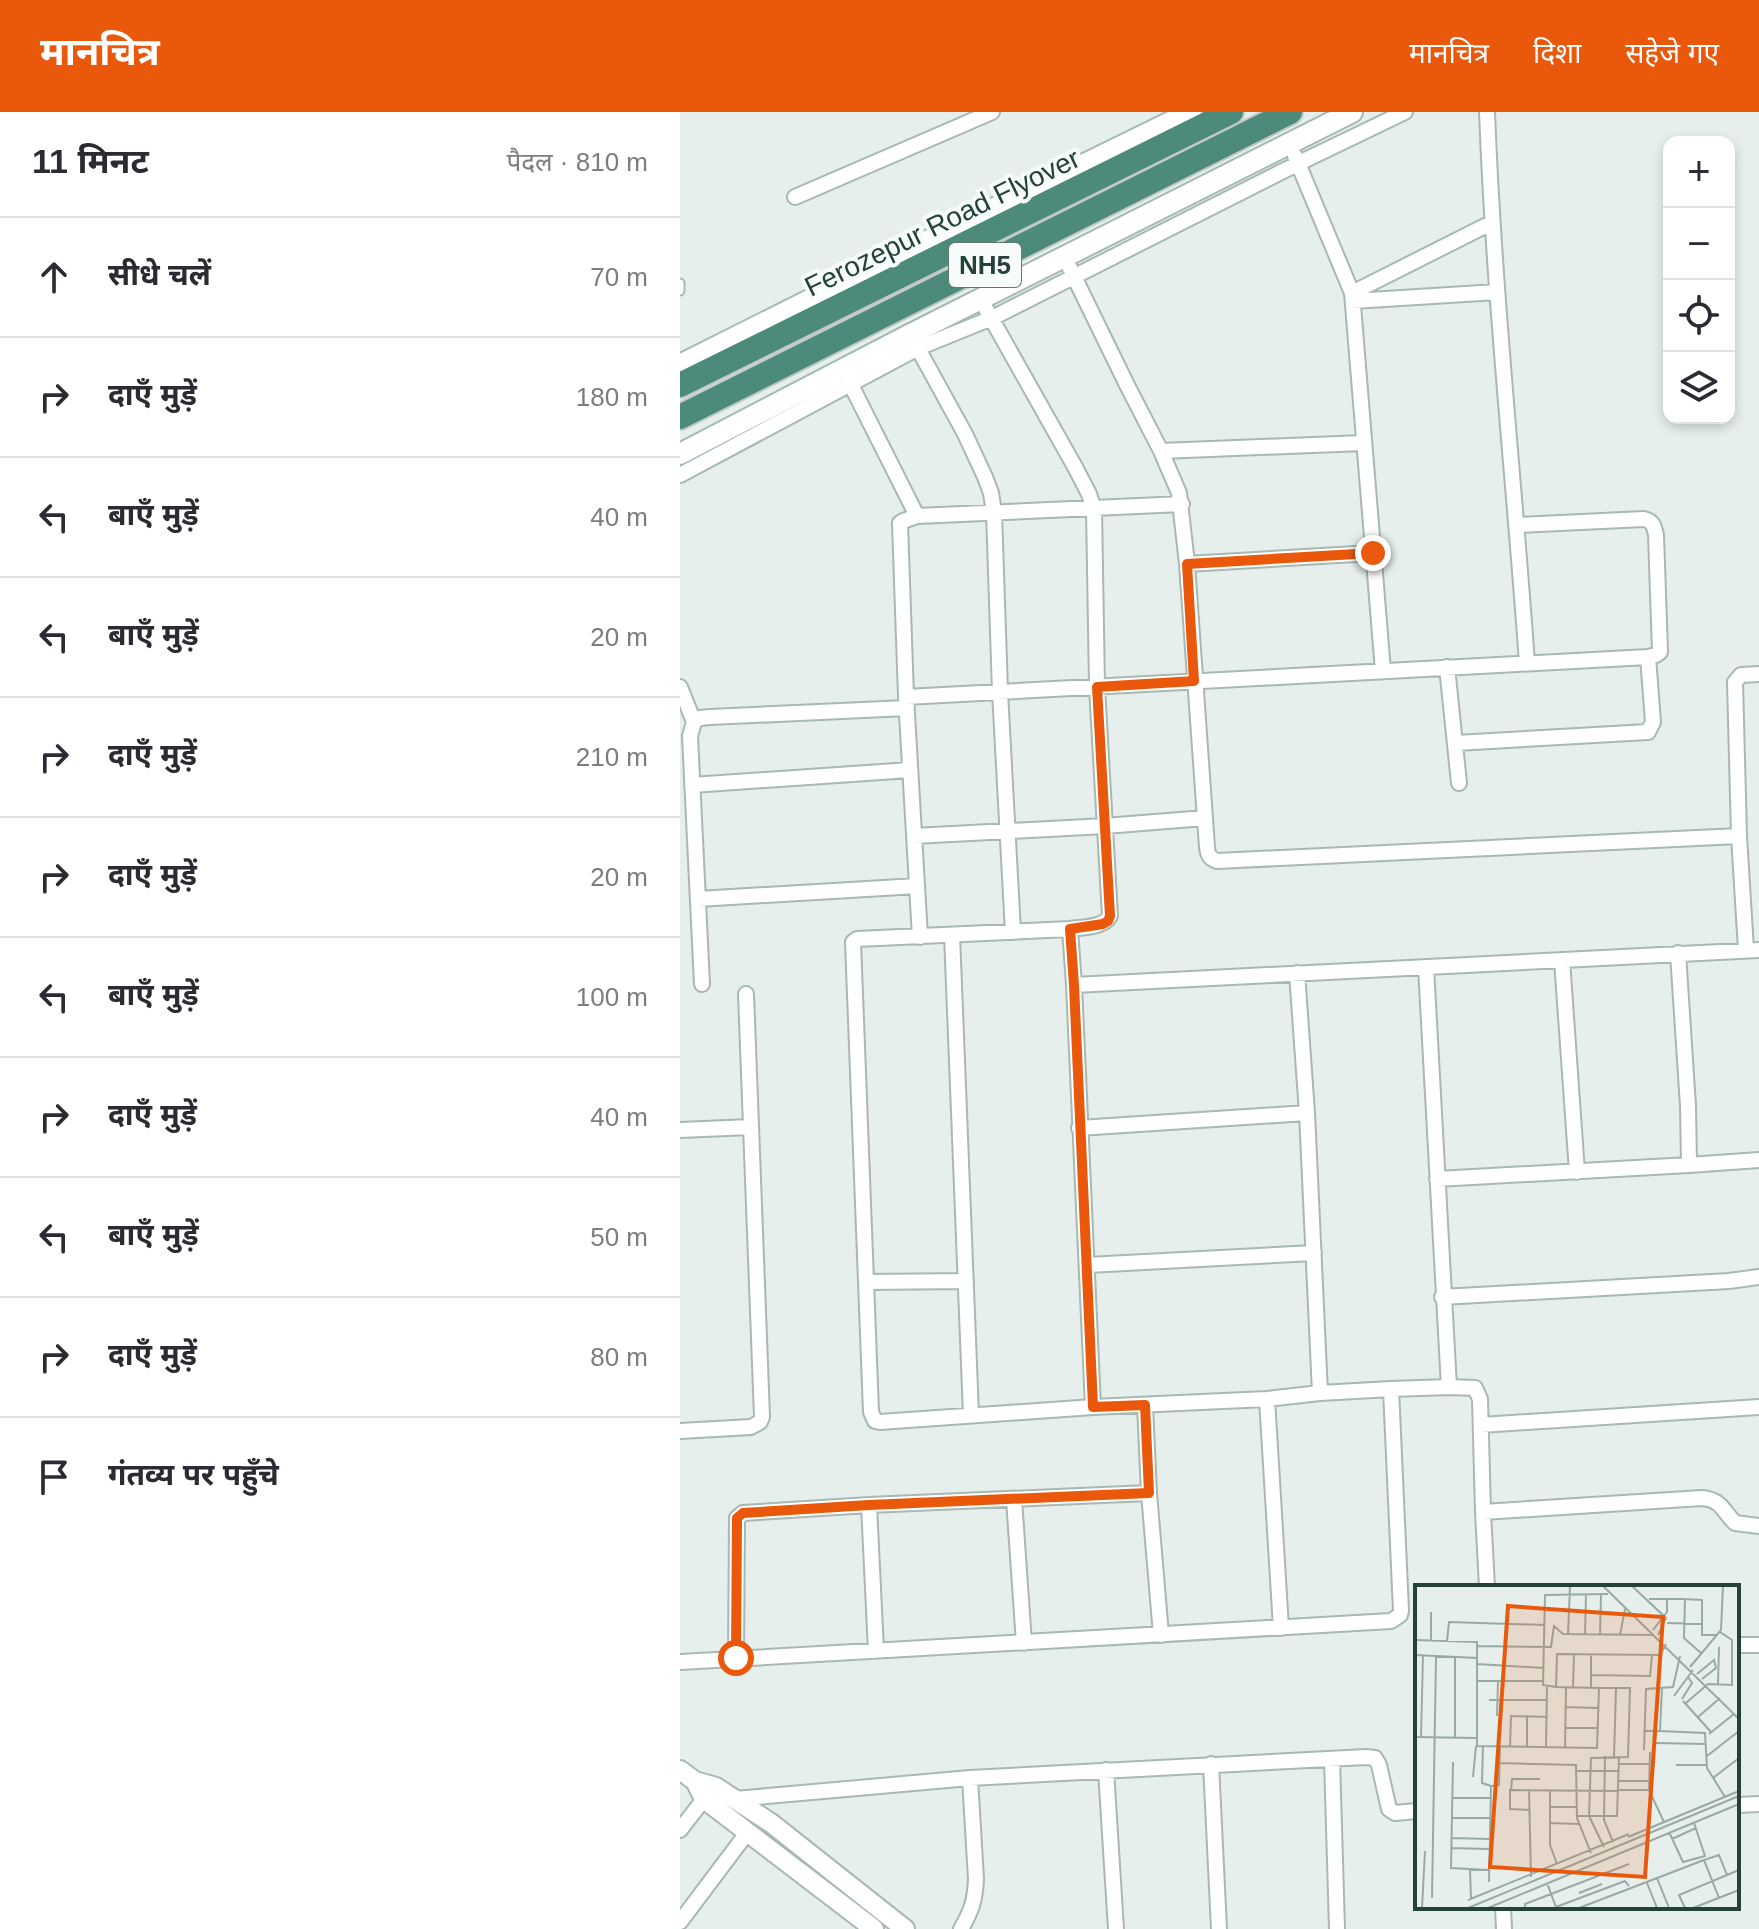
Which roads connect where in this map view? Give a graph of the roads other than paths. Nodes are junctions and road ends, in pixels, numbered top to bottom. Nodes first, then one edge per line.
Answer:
1 (992, 112) edge
2 (1191, 112) edge
3 (1231, 112) edge
4 (1290, 112) edge
5 (1352, 112) edge
6 (1405, 112) edge
7 (1487, 112) edge
8 (1288, 144) junction
9 (1299, 163) junction
10 (795, 197) dead end
11 (1491, 223) junction
12 (1069, 268) junction
13 (680, 283) edge
14 (680, 291) edge
15 (1497, 292) junction
16 (1352, 297) junction
17 (987, 309) junction
18 (914, 342) junction
19 (680, 365) edge
20 (847, 377) junction
21 (680, 385) edge
22 (680, 417) edge
23 (1363, 443) junction
24 (1161, 451) junction
25 (680, 454) edge
26 (680, 475) edge
27 (1182, 504) junction
28 (1094, 509) junction
29 (994, 512) junction
30 (917, 516) junction
31 (1517, 525) junction
32 (1373, 553) junction
33 (1187, 564) junction
34 (1648, 657) junction
35 (1527, 663) junction
36 (1447, 667) junction
37 (1383, 671) junction
38 (1759, 674) edge
39 (1194, 681) junction
40 (680, 687) edge
41 (1097, 687) junction
42 (1000, 692) junction
43 (906, 702) junction
44 (694, 722) junction
45 (1456, 743) junction
46 (910, 770) junction
47 (1459, 783) dead end
48 (692, 785) junction
49 (1205, 818) junction
50 (1105, 826) junction
51 (1008, 830) junction
52 (914, 836) junction
53 (1739, 836) junction
54 (917, 886) junction
55 (698, 899) junction
56 (1070, 929) junction
57 (1013, 932) junction
58 (952, 935) junction
59 (920, 937) junction
60 (1752, 950) edge
61 (1678, 953) junction
62 (1562, 960) junction
63 (1426, 967) junction
64 (1297, 973) junction
65 (702, 984) dead end
66 (1074, 985) junction
67 (746, 994) dead end
68 (1307, 1113) junction
69 (751, 1127) junction
70 (1079, 1128) junction
71 (680, 1130) edge
72 (1759, 1160) edge
73 (1689, 1165) junction
74 (1577, 1172) junction
75 (1437, 1179) junction
76 (1314, 1253) junction
77 (1088, 1265) junction
78 (1759, 1277) edge
79 (966, 1281) junction
80 (866, 1282) junction
81 (1442, 1297) junction
82 (1449, 1387) junction
83 (1391, 1389) junction
84 (1320, 1393) junction
85 (1267, 1399) junction
86 (1145, 1405) junction
87 (1093, 1407) junction
88 (1759, 1407) edge
89 (971, 1415) junction
90 (1481, 1425) junction
91 (680, 1431) edge
92 (1149, 1493) junction
93 (1014, 1499) junction
94 (869, 1505) junction
95 (1483, 1512) junction
96 (1759, 1526) edge
97 (1487, 1585) edge
98 (1281, 1628) junction
99 (1161, 1635) junction
100 (1024, 1643) junction
101 (876, 1651) junction
102 (736, 1658) junction
103 (680, 1662) edge
104 (1332, 1759) junction
105 (1211, 1764) junction
106 (1106, 1770) junction
107 (687, 1776) edge
108 (970, 1778) junction
109 (704, 1799) junction
110 (735, 1799) junction
111 (1759, 1804) edge
112 (1739, 1805) edge
113 (1415, 1811) edge
114 (680, 1830) edge
115 (747, 1833) junction
116 (1503, 1909) edge
117 (680, 1922) edge
118 (874, 1929) edge
119 (905, 1929) edge
120 (961, 1929) edge
121 (1116, 1929) edge
122 (1219, 1929) edge
123 (1337, 1929) edge
124 (1504, 1929) edge

1 - 10 street
2 - 19 main road
3 - 21 highway, Ferozepur Road Flyover / NH5
4 - 22 highway, Ferozepur Road Flyover / NH5
5 - 8 main road
6 - 9 street
7 - 11 street
8 - 9 street
8 - 12 main road
9 - 12 street
9 - 16 street
11 - 15 street
11 - 16 street
12 - 17 main road
12 - 24 street
13 - 14 lane
15 - 16 street
15 - 31 street
16 - 23 street
17 - 18 main road
17 - 28 street
18 - 20 main road
18 - 29 street
20 - 25 main road
20 - 26 street
20 - 30 street
23 - 24 street
23 - 32 street
24 - 27 street
27 - 28 street
27 - 33 street
28 - 29 street
28 - 41 street
29 - 30 street
29 - 42 street
30 - 43 street
31 - 34 street
31 - 35 street
32 - 33 street
32 - 37 street
33 - 39 street
34 - 35 street
34 - 45 street
35 - 36 street
36 - 37 street
36 - 45 street
37 - 39 street
38 - 53 street
39 - 41 street
39 - 49 street
40 - 44 street
41 - 42 street
41 - 50 street
42 - 43 street
42 - 51 street
43 - 44 street
43 - 46 street
44 - 48 street
45 - 47 street
46 - 48 street
46 - 52 street
48 - 55 street
49 - 50 street
49 - 53 street
50 - 51 street
50 - 56 street
51 - 52 street
51 - 57 street
52 - 54 street
53 - 60 street
54 - 55 street
54 - 59 street
55 - 65 street
56 - 57 street
56 - 66 street
57 - 58 street
58 - 59 street
58 - 79 street
59 - 80 street
60 - 61 street
61 - 62 street
61 - 73 street
62 - 63 street
62 - 74 street
63 - 64 street
63 - 75 street
64 - 66 street
64 - 68 street
66 - 70 street
67 - 69 street
68 - 70 street
68 - 76 street
69 - 71 street
69 - 91 street
70 - 77 street
72 - 73 street
73 - 74 street
74 - 75 street
75 - 81 street
76 - 77 street
76 - 84 street
77 - 87 street
78 - 81 street
79 - 80 street
79 - 89 street
80 - 89 street
81 - 82 street
82 - 83 street
82 - 90 street
83 - 84 street
83 - 98 street
84 - 85 street
85 - 86 street
85 - 98 street
86 - 87 street
86 - 92 street
87 - 89 street
88 - 90 street
90 - 95 street
92 - 93 street
92 - 99 street
93 - 94 street
93 - 100 street
94 - 101 street
94 - 102 street
95 - 96 street
95 - 97 street
98 - 99 street
99 - 100 street
100 - 101 street
101 - 102 street
102 - 103 street
104 - 105 street
104 - 113 street
104 - 123 street
105 - 106 street
105 - 122 street
106 - 108 street
106 - 121 street
107 - 109 street
107 - 110 street
108 - 110 street
108 - 120 street
109 - 114 street
109 - 115 street
110 - 119 street
111 - 112 street
115 - 117 street
115 - 118 street
116 - 124 street

